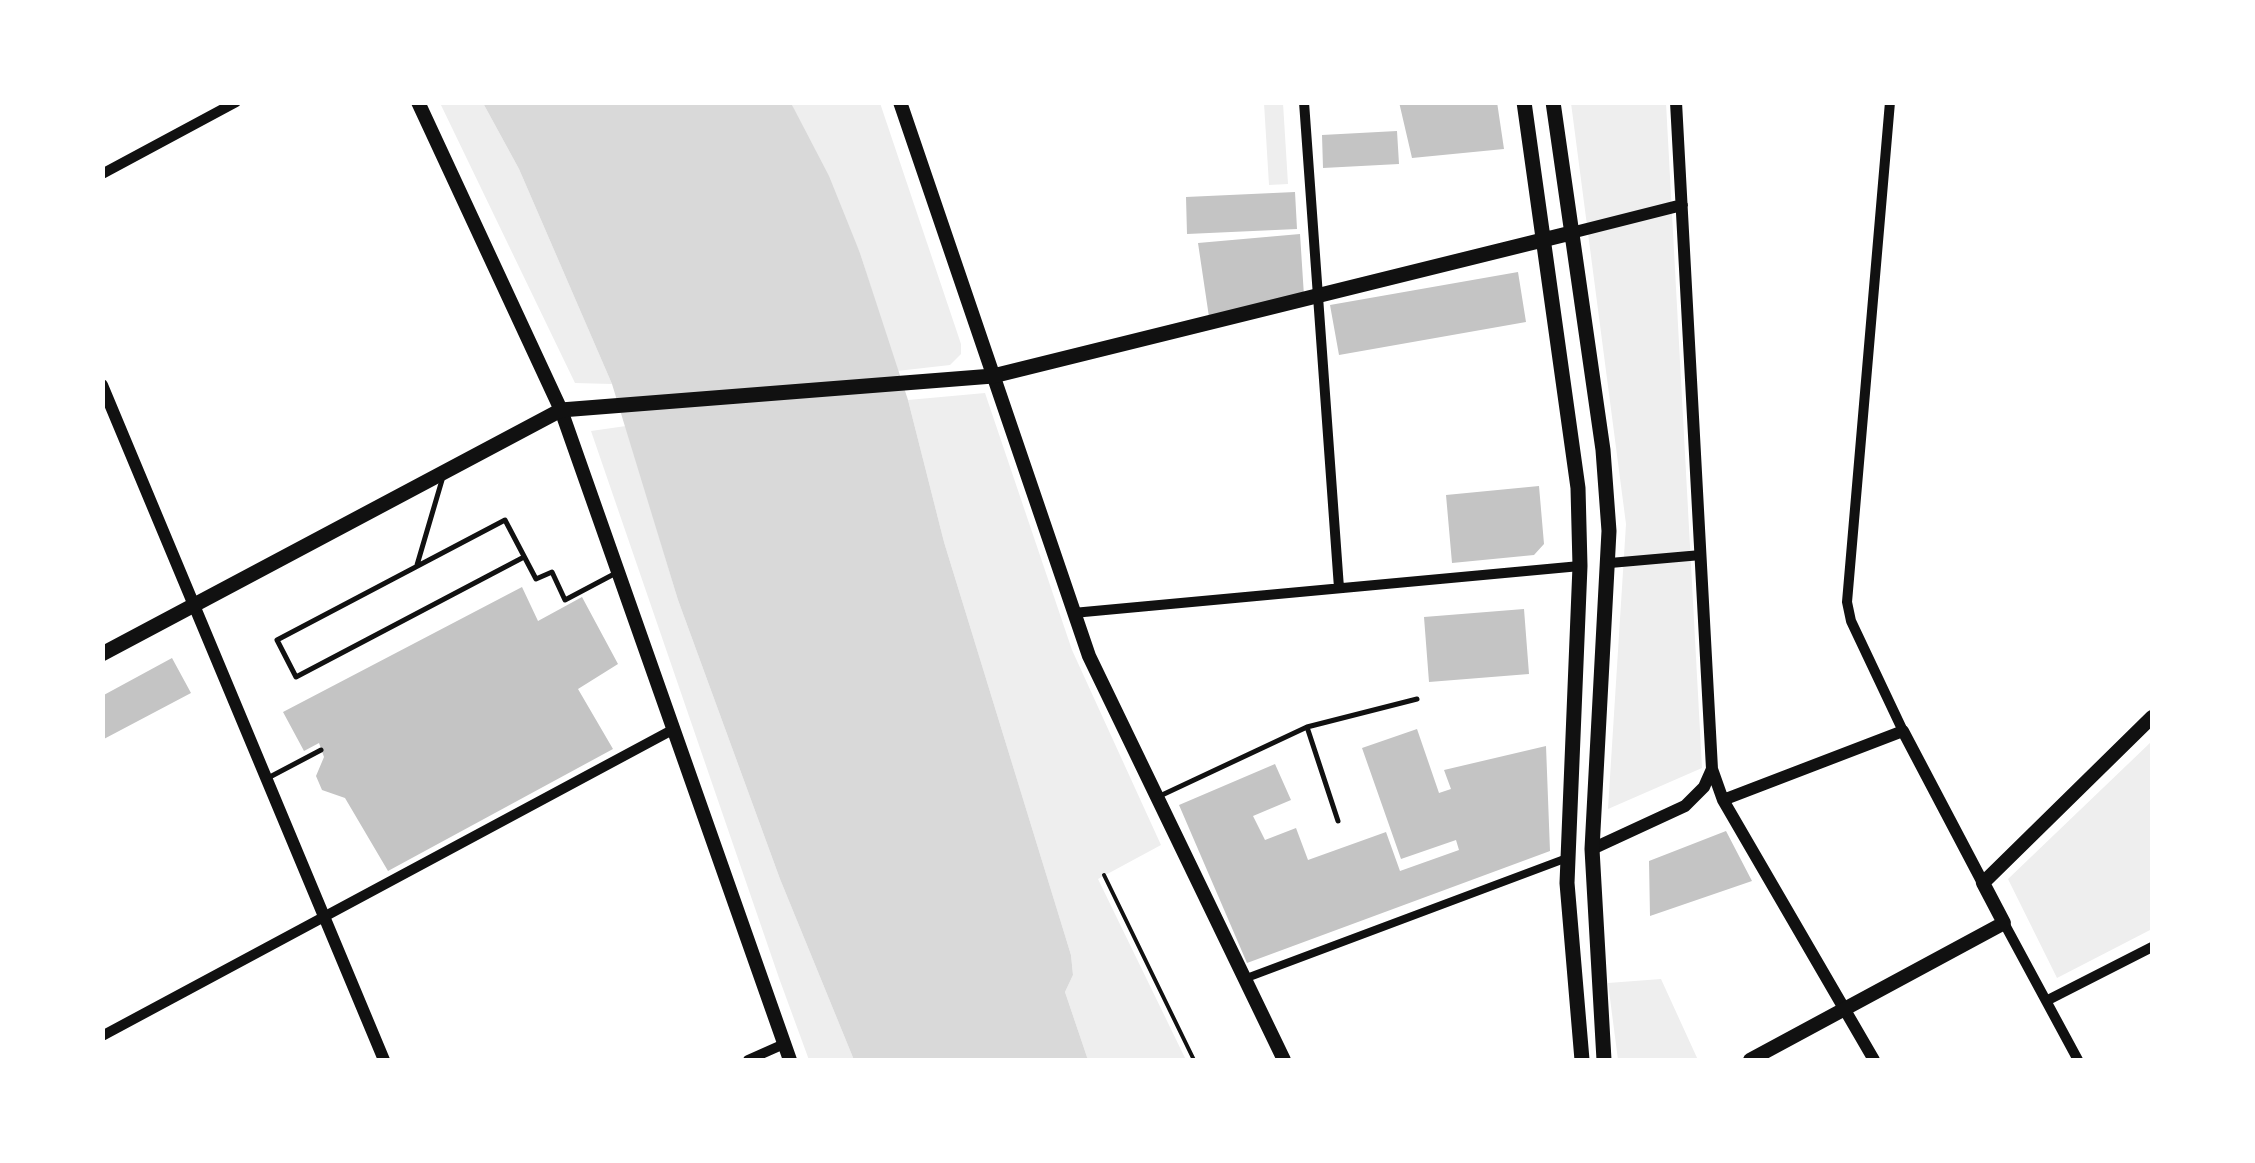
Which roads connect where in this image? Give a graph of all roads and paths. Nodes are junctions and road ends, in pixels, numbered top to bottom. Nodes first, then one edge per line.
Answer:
1 (236, 102) edge
2 (418, 102) edge
3 (900, 102) edge
4 (1304, 102) edge
5 (1524, 102) edge
6 (1552, 102) edge
7 (1676, 102) edge
8 (1890, 102) edge
9 (102, 174) edge
10 (1682, 205) junction
11 (1570, 232) junction
12 (1543, 240) junction
13 (1317, 296) junction
14 (993, 376) junction
15 (102, 386) edge
16 (561, 410) junction
17 (445, 472) junction
18 (1701, 554) junction
19 (524, 558) junction
20 (1610, 563) junction
21 (416, 566) junction
22 (1580, 566) junction
23 (618, 572) junction
24 (1339, 588) junction
25 (195, 605) junction
26 (1073, 614) junction
27 (102, 654) edge
28 (1417, 699) dead end
29 (2152, 718) edge
30 (1307, 727) junction
31 (674, 729) junction
32 (1903, 731) junction
33 (322, 750) dead end
34 (1712, 769) junction
35 (266, 778) junction
36 (1159, 796) junction
37 (1723, 800) junction
38 (1338, 821) dead end
39 (1592, 849) junction
40 (1568, 858) junction
41 (1104, 875) dead end
42 (1983, 882) junction
43 (324, 917) junction
44 (2004, 924) junction
45 (2152, 947) edge
46 (1244, 979) junction
47 (2046, 1001) junction
48 (1845, 1010) junction
49 (102, 1036) edge
50 (784, 1044) junction
51 (384, 1060) edge
52 (748, 1060) edge
53 (790, 1060) edge
54 (1194, 1060) edge
55 (1284, 1060) edge
56 (1582, 1060) edge
57 (1604, 1060) edge
58 (1750, 1060) edge
59 (1874, 1060) edge
60 (2078, 1060) edge

1 - 9 street
2 - 16 main road
3 - 14 main road
4 - 13 street
5 - 12 main road
6 - 11 main road
7 - 10 street
8 - 32 street
10 - 11 street
10 - 18 street
11 - 12 main road
11 - 20 main road
12 - 13 main road
12 - 22 main road
13 - 14 main road
13 - 24 street
14 - 16 main road
14 - 26 main road
15 - 25 street
16 - 17 main road
16 - 23 main road
17 - 21 lane
17 - 25 main road
18 - 20 street
18 - 34 street
19 - 21 lane
19 - 21 lane
19 - 23 lane
20 - 39 main road
22 - 24 street
22 - 40 main road
23 - 31 main road
24 - 26 street
25 - 27 main road
25 - 35 street
26 - 36 main road
28 - 30 lane
29 - 42 main road
30 - 36 lane
30 - 38 lane
31 - 43 street
31 - 50 main road
32 - 37 street
32 - 42 street
33 - 35 lane
34 - 37 street
34 - 39 street
35 - 43 street
36 - 46 main road
37 - 48 street
39 - 57 main road
40 - 46 street
40 - 56 main road
41 - 54 path
42 - 44 main road
43 - 49 street
43 - 51 street
44 - 47 street
44 - 48 main road
45 - 47 street
46 - 55 main road
47 - 60 street
48 - 58 main road
48 - 59 street
50 - 52 street
50 - 53 main road

